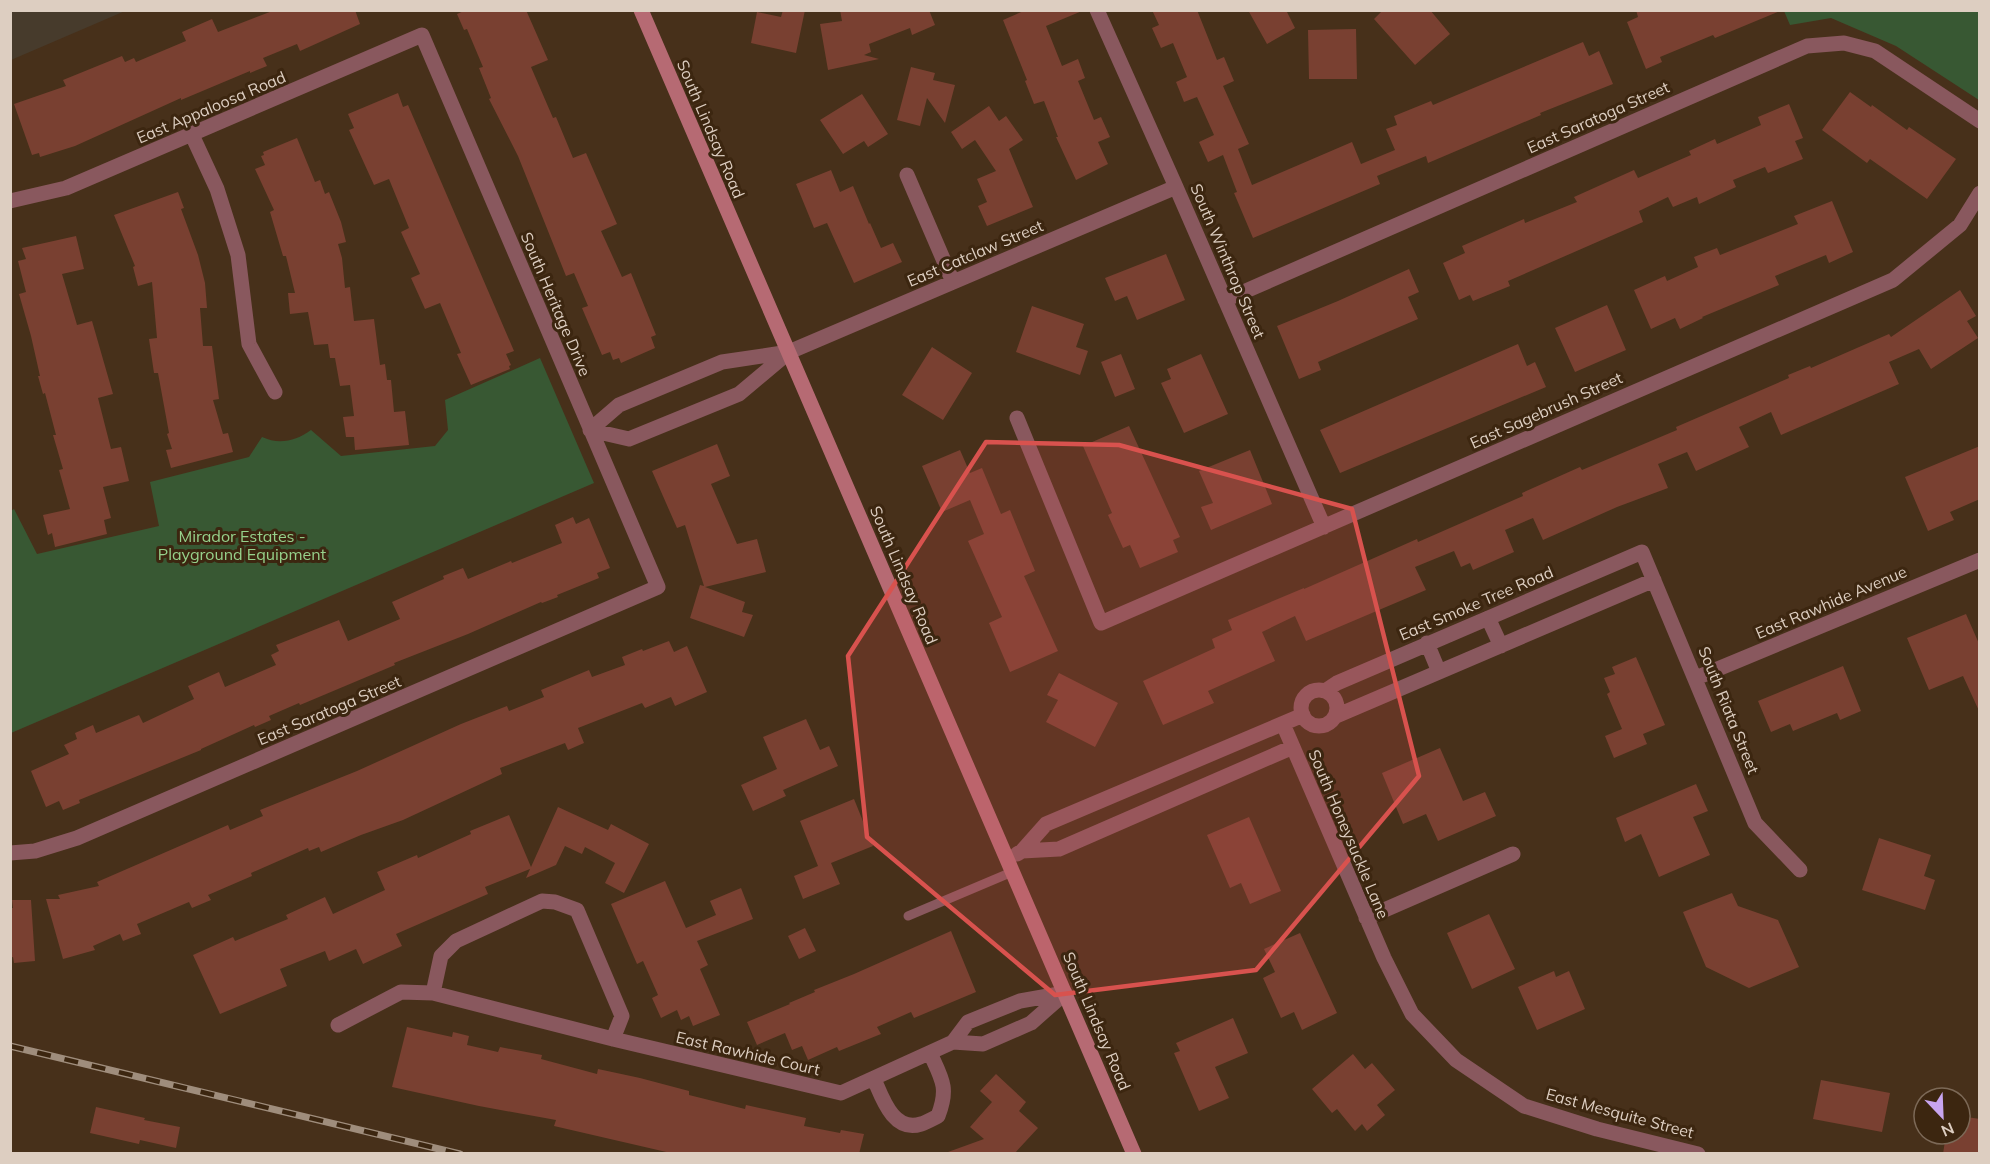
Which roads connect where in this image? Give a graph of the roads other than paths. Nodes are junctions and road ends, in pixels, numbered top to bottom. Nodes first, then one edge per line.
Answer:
1 (640, 10) edge
2 (1097, 10) edge
3 (422, 34) joint
4 (1980, 121) edge
5 (192, 135) junction
6 (907, 175) dead end
7 (1176, 187) junction
8 (1980, 193) edge
9 (10, 201) edge
10 (952, 282) junction
11 (1225, 300) junction
12 (789, 352) junction
13 (275, 392) dead end
14 (1017, 418) dead end
15 (590, 430) junction
16 (1324, 527) junction
17 (1642, 552) joint
18 (1979, 560) edge
19 (1654, 580) junction
20 (658, 587) joint
21 (1488, 618) junction
22 (1427, 644) junction
23 (1501, 646) junction
24 (1440, 672) junction
25 (1696, 678) junction
26 (1325, 691) junction
27 (1303, 715) junction
28 (1336, 716) junction
29 (1283, 724) junction
30 (1293, 747) junction
31 (1022, 851) junction
32 (10, 853) edge
33 (1513, 854) dead end
34 (1009, 865) junction
35 (1800, 870) dead end
36 (908, 916) dead end
37 (1366, 918) junction
38 (1384, 958) joint
39 (433, 993) junction
40 (1065, 993) junction
41 (338, 1025) dead end
42 (612, 1040) junction
43 (953, 1042) junction
44 (930, 1053) junction
45 (874, 1079) junction
46 (1134, 1154) edge
47 (1698, 1154) edge

1 - 12 main road, South Lindsay Road
2 - 7 street, South Winthrop Street
3 - 5 street, East Appaloosa Road
3 - 15 street, South Heritage Drive
4 - 11 street, East Saratoga Street
5 - 9 street, East Appaloosa Road
5 - 13 street
6 - 10 street
7 - 10 street, East Catclaw Street
7 - 11 street, South Winthrop Street
8 - 16 street, East Sagebrush Street
10 - 12 street, East Catclaw Street
11 - 16 street, South Winthrop Street
12 - 15 street, East Catclaw Street
12 - 15 street, East Catclaw Street
12 - 34 main road, South Lindsay Road
14 - 16 street, East Sagebrush Street
15 - 20 street, South Heritage Drive
17 - 19 street, South Riata Street
17 - 21 street, East Smoke Tree Road
18 - 25 street, East Rawhide Avenue
19 - 23 street
19 - 25 street, South Riata Street
20 - 32 street, East Saratoga Street
21 - 22 street, East Smoke Tree Road
21 - 23 street
22 - 24 street
22 - 26 street, East Smoke Tree Road
23 - 24 street
24 - 28 street
25 - 35 street, South Riata Street
26 - 27 street
26 - 28 street
27 - 28 street
27 - 29 street
29 - 30 street, South Honeysuckle Lane
29 - 31 street
30 - 31 street
30 - 37 street, South Honeysuckle Lane
31 - 34 street
33 - 37 street
34 - 36 lane
34 - 40 main road, South Lindsay Road
37 - 38 street, South Honeysuckle Lane
38 - 47 street, East Mesquite Street
39 - 41 street, East Rawhide Court
39 - 42 street, East Rawhide Court
39 - 42 street
40 - 43 street, East Rawhide Court
40 - 43 street, East Rawhide Court
40 - 46 main road, South Lindsay Road
42 - 45 street, East Rawhide Court
43 - 44 street, East Rawhide Court
44 - 45 street, East Rawhide Court
44 - 45 street

